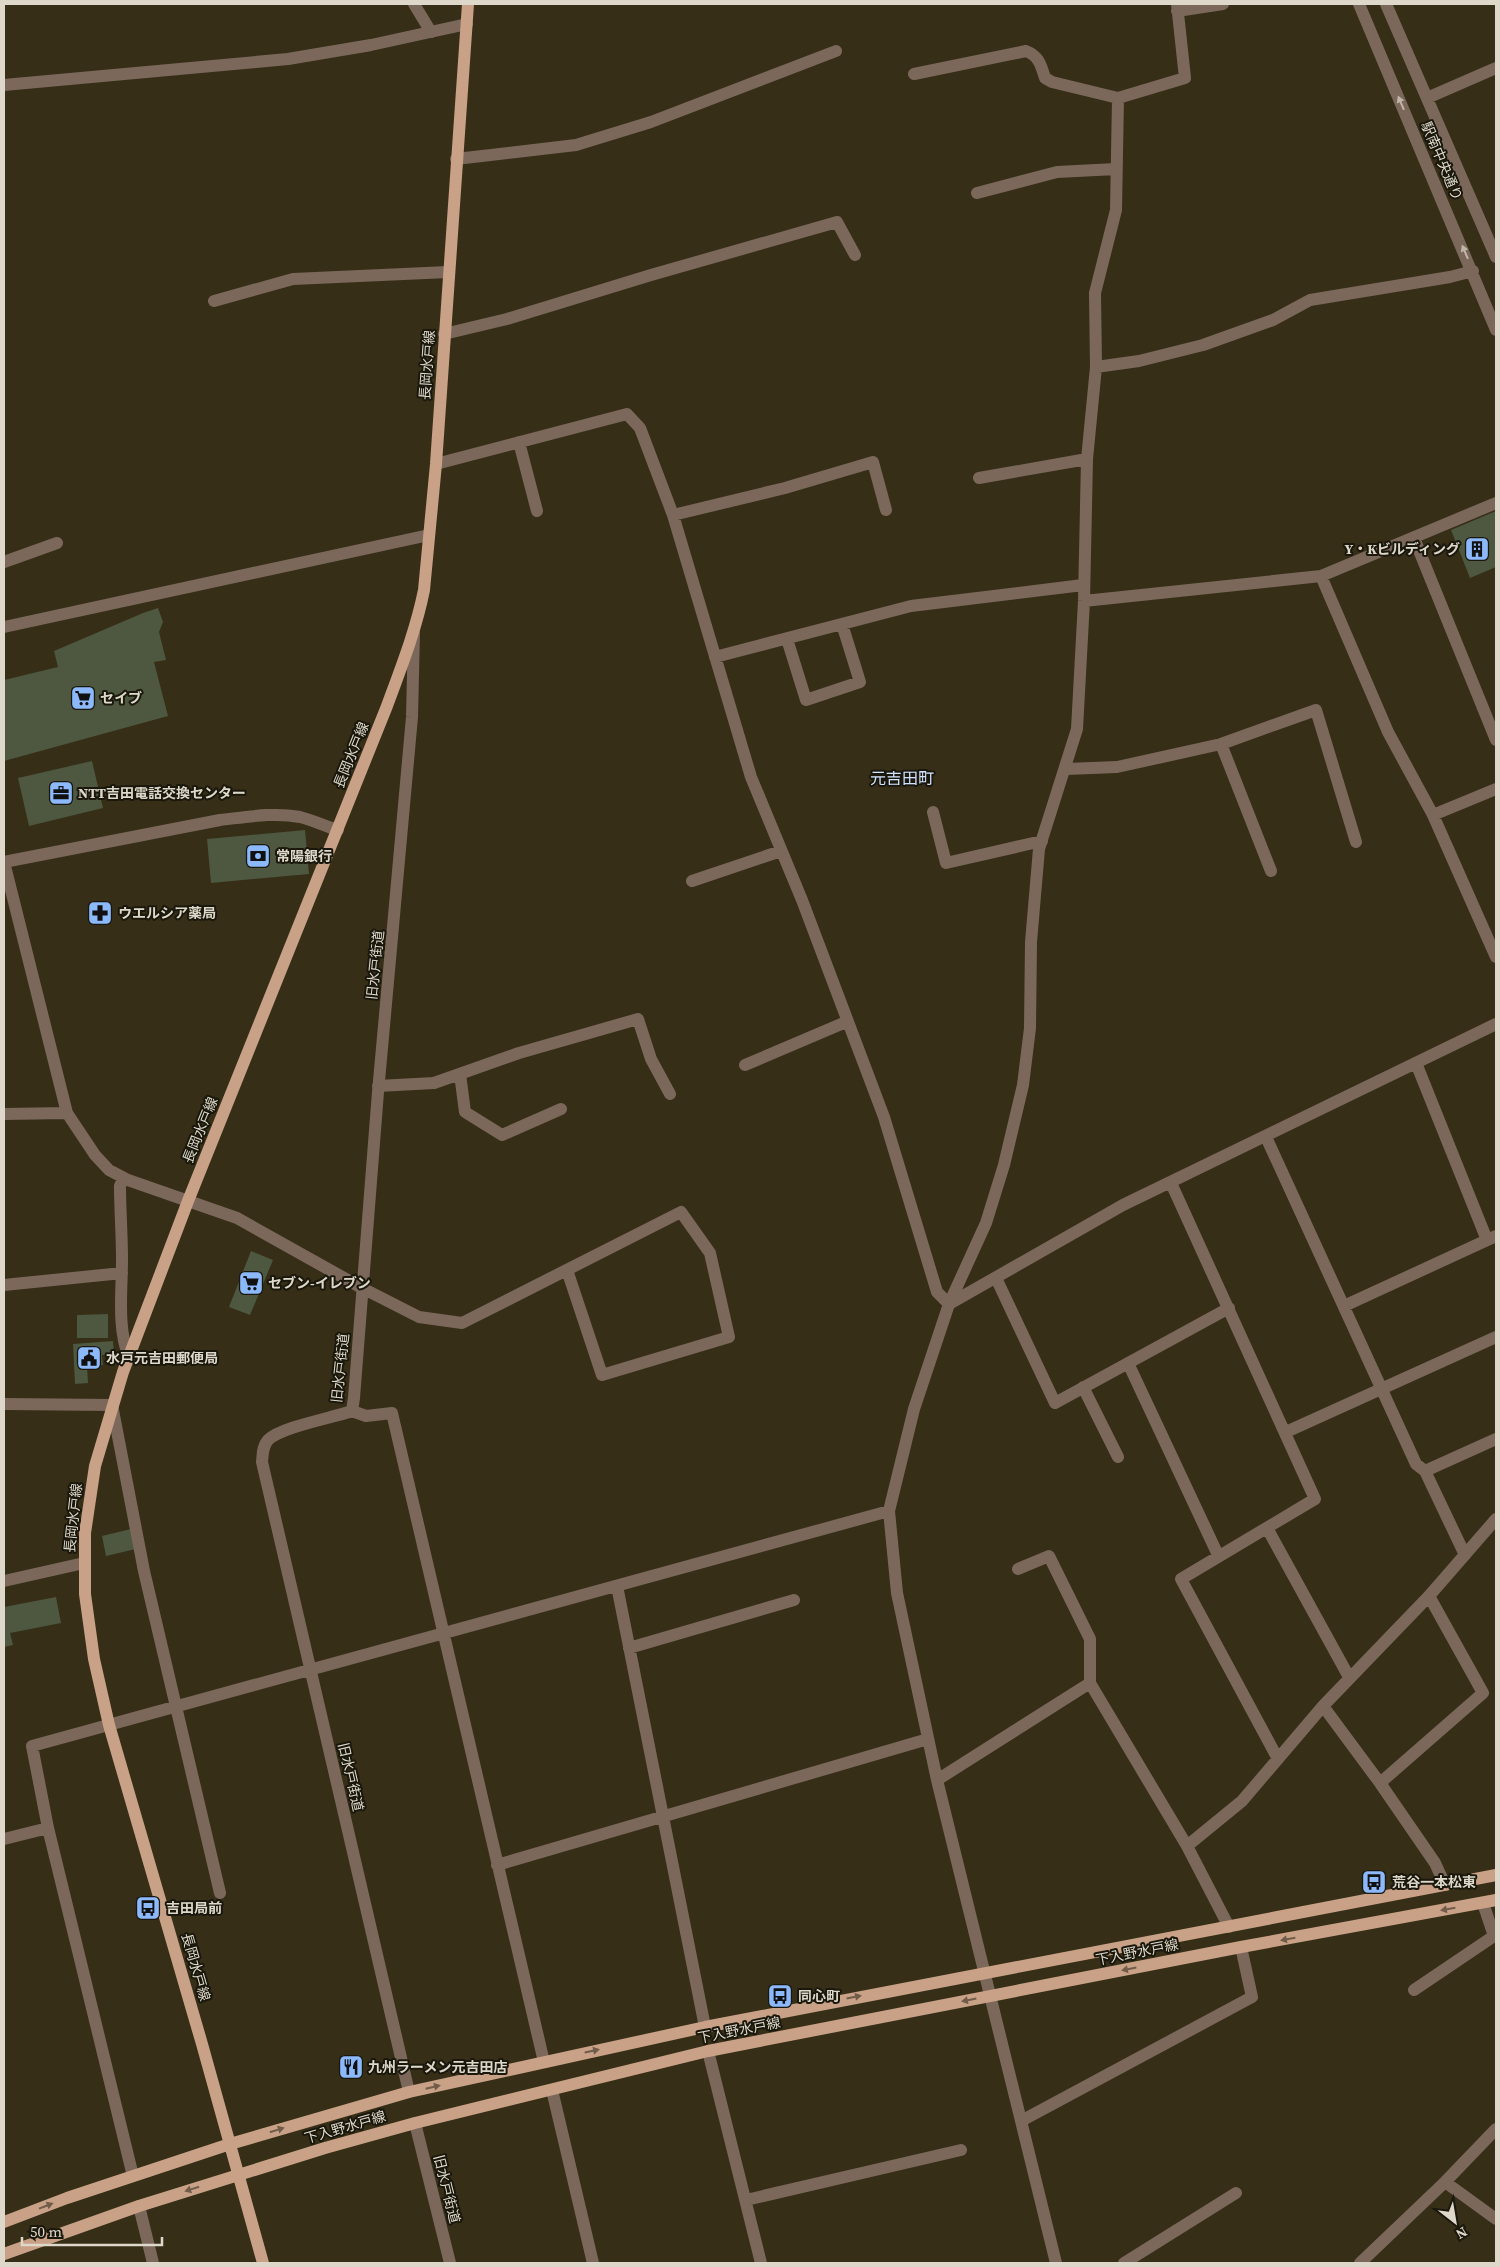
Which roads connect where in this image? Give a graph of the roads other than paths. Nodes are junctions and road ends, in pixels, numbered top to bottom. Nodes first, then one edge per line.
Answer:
1 (414, 4) edge
2 (468, 4) edge
3 (1223, 4) edge
4 (1359, 4) edge
5 (1386, 4) edge
6 (1177, 7) edge
7 (467, 24) junction
8 (431, 32) junction
9 (836, 51) dead end
10 (1496, 68) edge
11 (914, 74) dead end
12 (4, 85) edge
13 (1118, 98) junction
14 (1427, 98) junction
15 (456, 160) junction
16 (1116, 170) junction
17 (977, 193) dead end
18 (855, 255) dead end
19 (1496, 257) edge
20 (1473, 271) junction
21 (448, 272) junction
22 (214, 301) dead end
23 (1496, 330) edge
24 (444, 334) junction
25 (1096, 367) junction
26 (519, 442) junction
27 (1087, 459) junction
28 (436, 464) junction
29 (979, 478) dead end
30 (1496, 502) edge
31 (886, 510) dead end
32 (537, 511) dead end
33 (673, 515) junction
34 (429, 535) junction
35 (1414, 538) junction
36 (57, 543) dead end
37 (4, 562) edge
38 (1321, 576) junction
39 (1083, 585) junction
40 (1084, 601) junction
41 (842, 624) junction
42 (4, 627) edge
43 (414, 632) junction
44 (786, 639) junction
45 (715, 658) junction
46 (1496, 740) edge
47 (1221, 744) junction
48 (1066, 769) junction
49 (1496, 789) edge
50 (934, 812) dead end
51 (1433, 815) junction
52 (338, 830) junction
53 (1042, 841) junction
54 (1356, 842) dead end
55 (781, 851) junction
56 (4, 862) edge
57 (1271, 871) dead end
58 (692, 881) dead end
59 (1496, 957) edge
60 (846, 1022) junction
61 (1496, 1024) edge
62 (1416, 1063) junction
63 (745, 1065) dead end
64 (460, 1074) junction
65 (378, 1086) junction
66 (670, 1094) dead end
67 (561, 1109) dead end
68 (67, 1113) junction
69 (4, 1114) edge
70 (1266, 1136) junction
71 (123, 1178) junction
72 (1171, 1184) junction
73 (188, 1201) junction
74 (1492, 1238) edge
75 (567, 1270) junction
76 (122, 1273) junction
77 (996, 1278) junction
78 (4, 1285) edge
79 (362, 1288) junction
80 (948, 1304) junction
81 (1344, 1306) junction
82 (1229, 1308) junction
83 (1496, 1337) edge
84 (129, 1358) junction
85 (1128, 1363) junction
86 (1083, 1387) junction
87 (1381, 1388) junction
88 (4, 1404) edge
89 (112, 1405) junction
90 (352, 1411) junction
91 (1286, 1432) junction
92 (1496, 1439) edge
93 (1118, 1456) dead end
94 (1425, 1471) junction
95 (889, 1511) junction
96 (1496, 1519) edge
97 (1266, 1528) junction
98 (1218, 1555) junction
99 (1465, 1555) junction
100 (84, 1563) junction
101 (1018, 1569) dead end
102 (4, 1581) edge
103 (617, 1586) junction
104 (1429, 1596) junction
105 (794, 1600) dead end
106 (442, 1634) junction
107 (629, 1648) junction
108 (310, 1670) junction
109 (1349, 1678) junction
110 (1090, 1683) junction
111 (1323, 1706) junction
112 (176, 1707) junction
113 (109, 1725) junction
114 (928, 1739) junction
115 (1278, 1759) junction
116 (937, 1780) junction
117 (1380, 1783) junction
118 (663, 1816) junction
119 (48, 1828) junction
120 (4, 1839) edge
121 (1187, 1846) junction
122 (497, 1865) junction
123 (1496, 1876) edge
124 (1446, 1885) junction
125 (220, 1893) dead end
126 (1496, 1900) edge
127 (1483, 1903) junction
128 (1229, 1927) junction
129 (1241, 1947) junction
130 (984, 1972) junction
131 (1414, 1990) dead end
132 (990, 1996) junction
133 (705, 2026) junction
134 (708, 2051) junction
135 (544, 2062) junction
136 (552, 2090) junction
137 (409, 2092) junction
138 (1021, 2121) junction
139 (415, 2123) junction
140 (1496, 2129) edge
141 (230, 2144) junction
142 (961, 2150) dead end
143 (238, 2174) junction
144 (133, 2176) junction
145 (1445, 2182) junction
146 (1236, 2193) dead end
147 (746, 2200) junction
148 (139, 2206) junction
149 (1496, 2219) edge
150 (4, 2222) edge
151 (4, 2254) edge
152 (153, 2263) edge
153 (263, 2263) edge
154 (450, 2263) edge
155 (593, 2263) edge
156 (761, 2263) edge
157 (1056, 2263) edge
158 (1124, 2263) edge
159 (1360, 2263) edge

1 - 8 street
2 - 7 main road, 長岡水戸線
3 - 6 street
20 -> 4 street, 駅南中央通り
5 - 14 street, 駅南中央通り
6 - 13 street
7 - 8 street
7 - 15 main road, 長岡水戸線
8 - 12 street
9 - 15 street
10 - 14 street
11 - 13 street
13 - 16 street
14 - 19 street, 駅南中央通り
15 - 21 main road, 長岡水戸線
16 - 17 street
16 - 25 street
18 - 24 street
20 - 23 street, 駅南中央通り
20 - 25 street
21 - 22 street
21 - 24 main road, 長岡水戸線
24 - 28 main road, 長岡水戸線
25 - 27 street
26 - 28 street
26 - 32 street
26 - 33 street
27 - 29 street
27 - 39 street
28 - 34 main road, 長岡水戸線
30 - 35 street
31 - 33 street
33 - 45 street
34 - 42 street
34 - 43 main road, 長岡水戸線
35 - 38 street
35 - 46 street
36 - 37 street
38 - 40 street
38 - 51 street
39 - 40 street
39 - 41 street
40 - 48 street
41 - 44 street
41 - 44 street
43 - 52 main road, 長岡水戸線
43 - 65 street, 旧水戸街道
44 - 45 street
45 - 55 street
47 - 48 street
47 - 54 street
47 - 57 street
48 - 53 street
49 - 51 street
50 - 53 street
51 - 59 street
52 - 56 street
52 - 73 main road, 長岡水戸線
53 - 80 street
55 - 58 street
55 - 60 street
56 - 68 street
60 - 63 street
60 - 80 street
61 - 62 street
62 - 70 street
62 - 74 street
64 - 65 street
64 - 66 street
64 - 67 street
65 - 79 street, 旧水戸街道
68 - 69 street
68 - 71 street
70 - 72 street
70 - 81 street
71 - 73 street
71 - 76 street
72 - 77 street
72 - 82 street
73 - 79 street
73 - 84 main road, 長岡水戸線
74 - 81 street
75 - 75 street
75 - 79 street
76 - 78 street
76 - 84 street
77 - 80 street
77 - 86 street
79 - 90 street, 旧水戸街道
80 - 95 street
81 - 87 street
82 - 85 street
82 - 91 street
83 - 87 street
84 - 89 main road, 長岡水戸線
85 - 86 street
85 - 98 street
86 - 93 street
87 - 91 street
87 - 94 street
88 - 89 street
89 - 100 main road, 長岡水戸線
89 - 112 street
90 - 106 street
90 - 108 street, 旧水戸街道
91 - 97 street
92 - 94 street
94 - 99 street
95 - 103 street
95 - 114 street
96 - 99 street
97 - 98 street
97 - 109 street
98 - 115 street
99 - 104 street
100 - 102 street
100 - 113 main road, 長岡水戸線
101 - 110 street
103 - 106 street
103 - 107 street
104 - 109 street
104 - 117 street
105 - 107 street
106 - 108 street
106 - 122 street
107 - 118 street
108 - 112 street
108 - 137 street, 旧水戸街道
109 - 111 street
110 - 116 street
110 - 121 street
111 - 115 street
111 - 117 street
112 - 113 street
112 - 125 street
113 - 119 street
113 - 141 main road, 長岡水戸線
114 - 116 street
114 - 118 street
115 - 121 street
116 - 130 street
117 - 124 street
118 - 122 street
118 - 133 street
119 - 120 street
119 - 144 street
121 - 128 street
122 - 135 street
123 - 124 main road, 下入野水戸線
124 - 128 main road, 下入野水戸線
126 - 127 main road, 下入野水戸線
127 -> 129 main road, 下入野水戸線
127 - 131 street
128 - 130 main road, 下入野水戸線
129 -> 132 main road, 下入野水戸線
129 - 138 street
130 - 132 street
133 -> 130 main road, 下入野水戸線
132 -> 134 main road, 下入野水戸線
132 - 138 street
135 -> 133 main road, 下入野水戸線
134 - 136 main road, 下入野水戸線
134 - 147 street
137 -> 135 main road, 下入野水戸線
136 - 139 main road, 下入野水戸線
136 - 155 street
141 -> 137 main road, 下入野水戸線
138 - 157 street
139 - 143 main road, 下入野水戸線
139 - 154 street, 旧水戸街道
140 - 145 street
141 - 143 main road, 長岡水戸線
141 - 144 main road, 下入野水戸線
142 - 147 street
143 -> 148 main road, 下入野水戸線
143 - 153 main road, 長岡水戸線
150 -> 144 main road, 下入野水戸線
145 - 149 street
145 - 159 street
146 - 158 street
147 - 156 street
148 - 151 main road, 下入野水戸線
148 - 152 street

